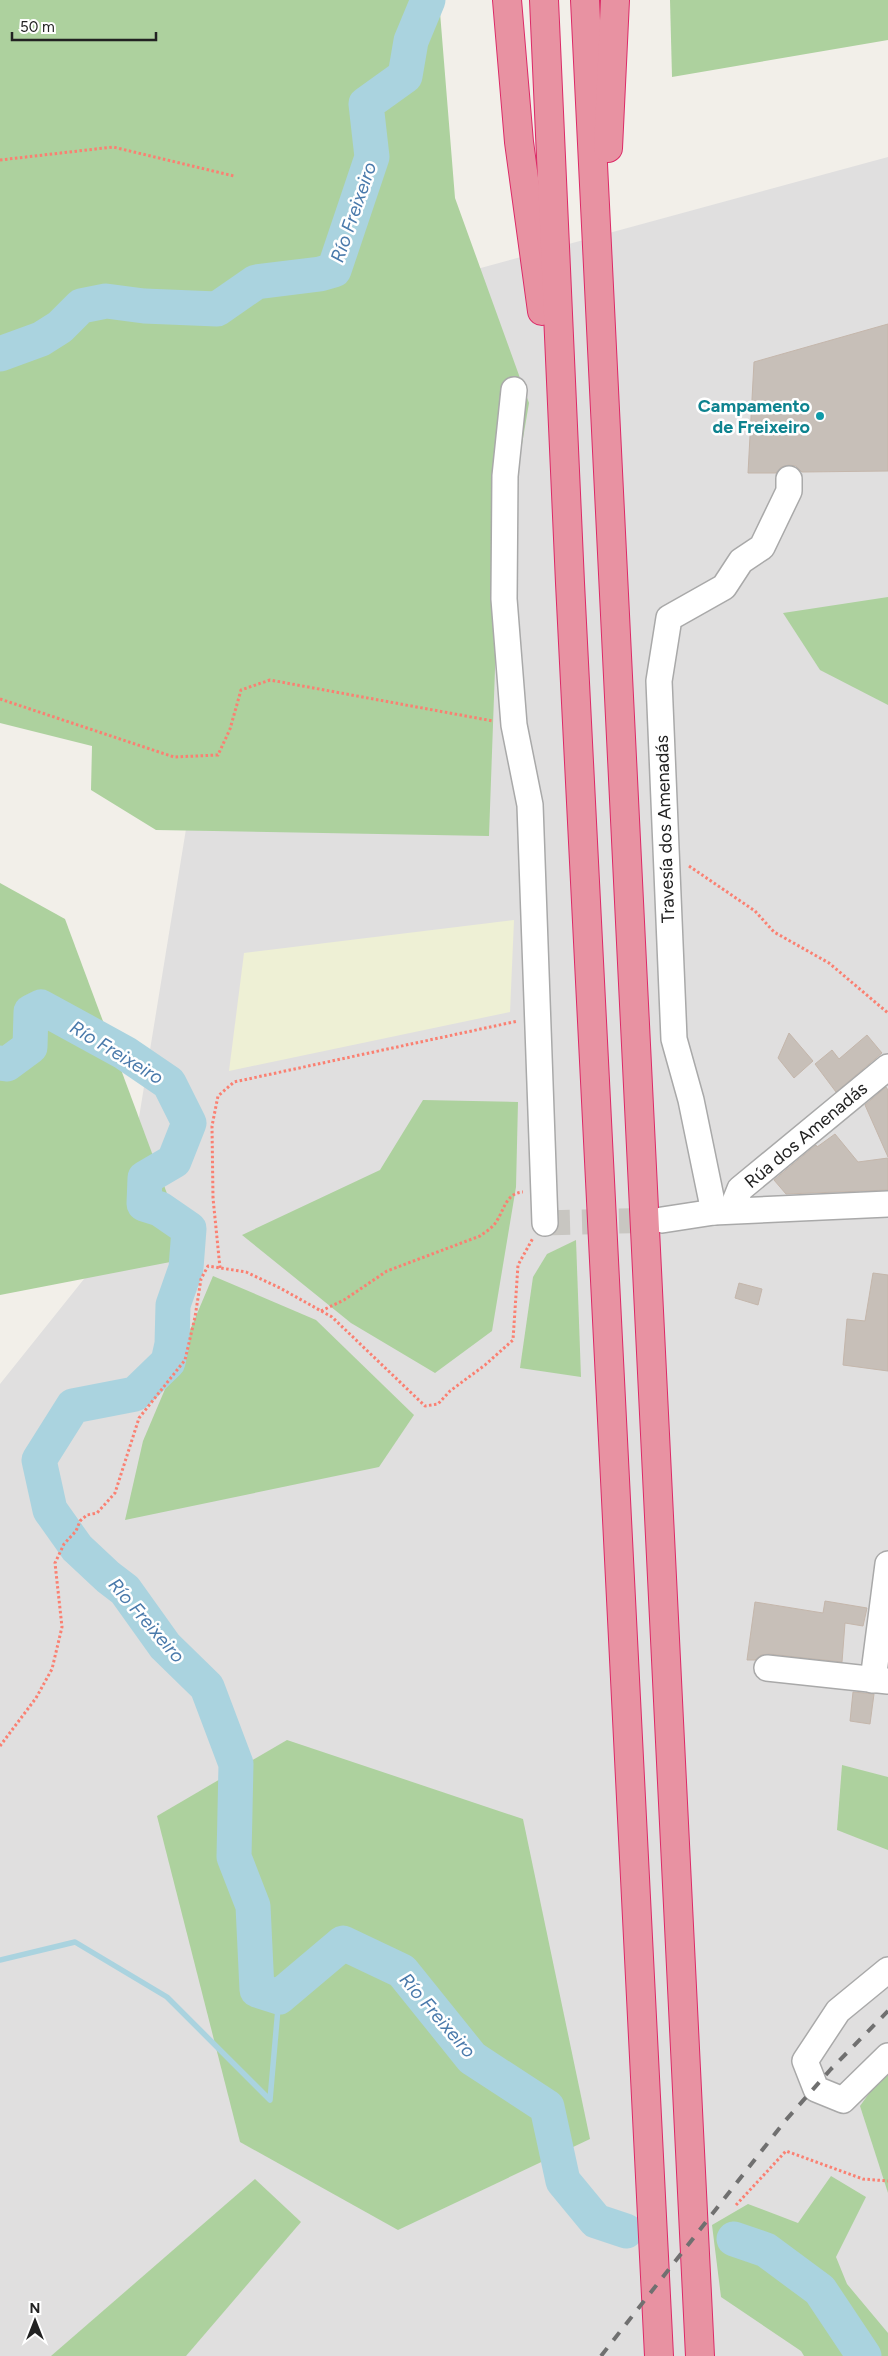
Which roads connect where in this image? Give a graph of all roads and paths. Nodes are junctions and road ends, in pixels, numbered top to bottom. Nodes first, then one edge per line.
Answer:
1 (507, 0) edge
2 (544, 0) edge
3 (585, 0) edge
4 (615, 0) edge
5 (0, 160) edge
6 (234, 176) dead end
7 (600, 307) junction
8 (514, 390) dead end
9 (789, 479) dead end
10 (570, 583) junction
11 (0, 699) edge
12 (514, 725) junction
13 (666, 836) junction
14 (888, 1013) edge
15 (537, 1017) junction
16 (888, 1067) edge
17 (544, 1191) junction
18 (888, 1204) edge
19 (723, 1210) junction
20 (662, 1220) tunnel mouth
21 (545, 1223) joint
22 (220, 1268) junction
23 (321, 1311) junction
24 (888, 1564) edge
25 (767, 1668) dead end
26 (881, 1681) edge
27 (0, 1746) edge
28 (888, 1970) edge
29 (888, 2056) edge
30 (888, 2181) edge
31 (736, 2205) dead end
32 (658, 2356) edge
33 (700, 2356) edge

1 - 10 highway
2 - 10 highway
3 - 7 highway
4 - 7 highway
5 - 6 path
7 - 33 highway
8 - 12 street
9 - 13 street, Travesía dos Amenadás
10 - 32 highway
11 - 12 path
12 - 15 street
13 - 14 path
13 - 19 street, Travesía dos Amenadás
15 - 17 street
15 - 22 path
16 - 19 street, Rúa dos Amenadás
17 - 21 street
17 - 23 path
18 - 19 street
19 - 20 street
21 - 23 path
22 - 23 path
22 - 27 path
24 - 26 street
25 - 26 street
28 - 29 street
30 - 31 path

